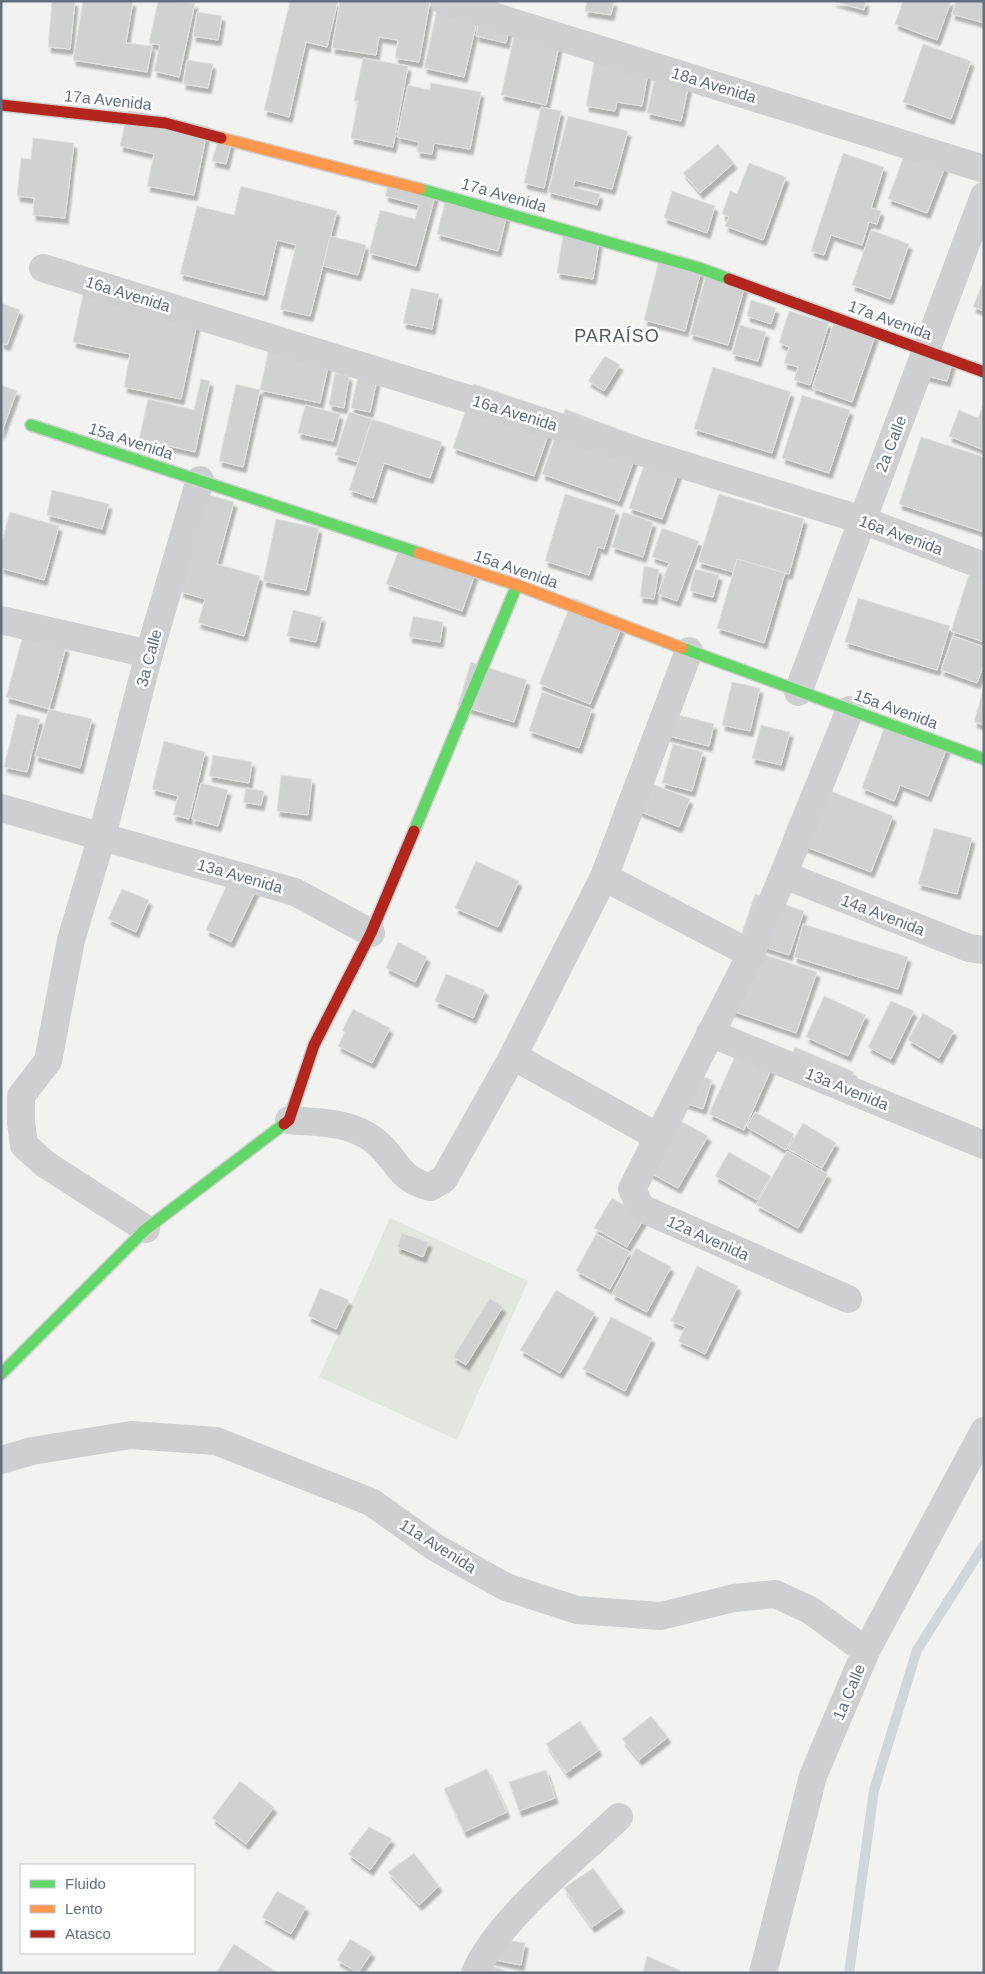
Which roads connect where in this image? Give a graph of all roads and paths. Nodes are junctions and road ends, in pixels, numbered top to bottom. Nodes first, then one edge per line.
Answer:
1 (444, 1) edge
2 (1, 106) edge
3 (984, 169) edge
4 (984, 196) edge
5 (43, 268) dead end
6 (926, 350) junction
7 (984, 372) edge
8 (31, 425) dead end
9 (200, 480) junction
10 (862, 520) junction
11 (984, 566) edge
12 (517, 585) junction
13 (1, 620) edge
14 (689, 651) junction
15 (149, 654) junction
16 (798, 692) junction
17 (850, 710) junction
18 (984, 759) edge
19 (1, 808) edge
20 (102, 836) junction
21 (784, 876) junction
22 (604, 877) junction
23 (371, 934) junction
24 (984, 950) edge
25 (751, 954) junction
26 (710, 1033) junction
27 (513, 1056) junction
28 (289, 1120) junction
29 (658, 1137) junction
30 (984, 1145) edge
31 (146, 1229) junction
32 (848, 1299) dead end
33 (1, 1374) edge
34 (984, 1431) edge
35 (1, 1460) edge
36 (866, 1652) junction
37 (619, 1817) dead end
38 (475, 1973) edge
39 (763, 1973) edge

1 - 3 street, 18a Avenida
2 - 6 street, 17a Avenida
4 - 6 street, 2a Calle
5 - 10 street, 16a Avenida
6 - 7 street, 17a Avenida
6 - 10 street, 2a Calle
8 - 9 street, 15a Avenida
9 - 12 street, 15a Avenida
9 - 15 street, 3a Calle
10 - 11 street, 16a Avenida
10 - 16 street, 2a Calle
12 - 14 street, 15a Avenida
12 - 23 street
13 - 15 street
14 - 16 street, 15a Avenida
14 - 22 street
15 - 20 street, 3a Calle
16 - 17 street, 15a Avenida
17 - 18 street, 15a Avenida
17 - 21 street
19 - 20 street, 13a Avenida
20 - 23 street, 13a Avenida
20 - 31 street, 3a Calle
21 - 24 street, 14a Avenida
21 - 25 street
22 - 25 street
22 - 27 street
23 - 28 street
25 - 26 street
26 - 29 street
26 - 30 street, 13a Avenida
27 - 28 street
27 - 29 street
28 - 31 street
29 - 32 street, 12a Avenida
31 - 33 street
34 - 36 street, 1a Calle
35 - 36 street, 11a Avenida
36 - 39 street, 1a Calle
37 - 38 street

